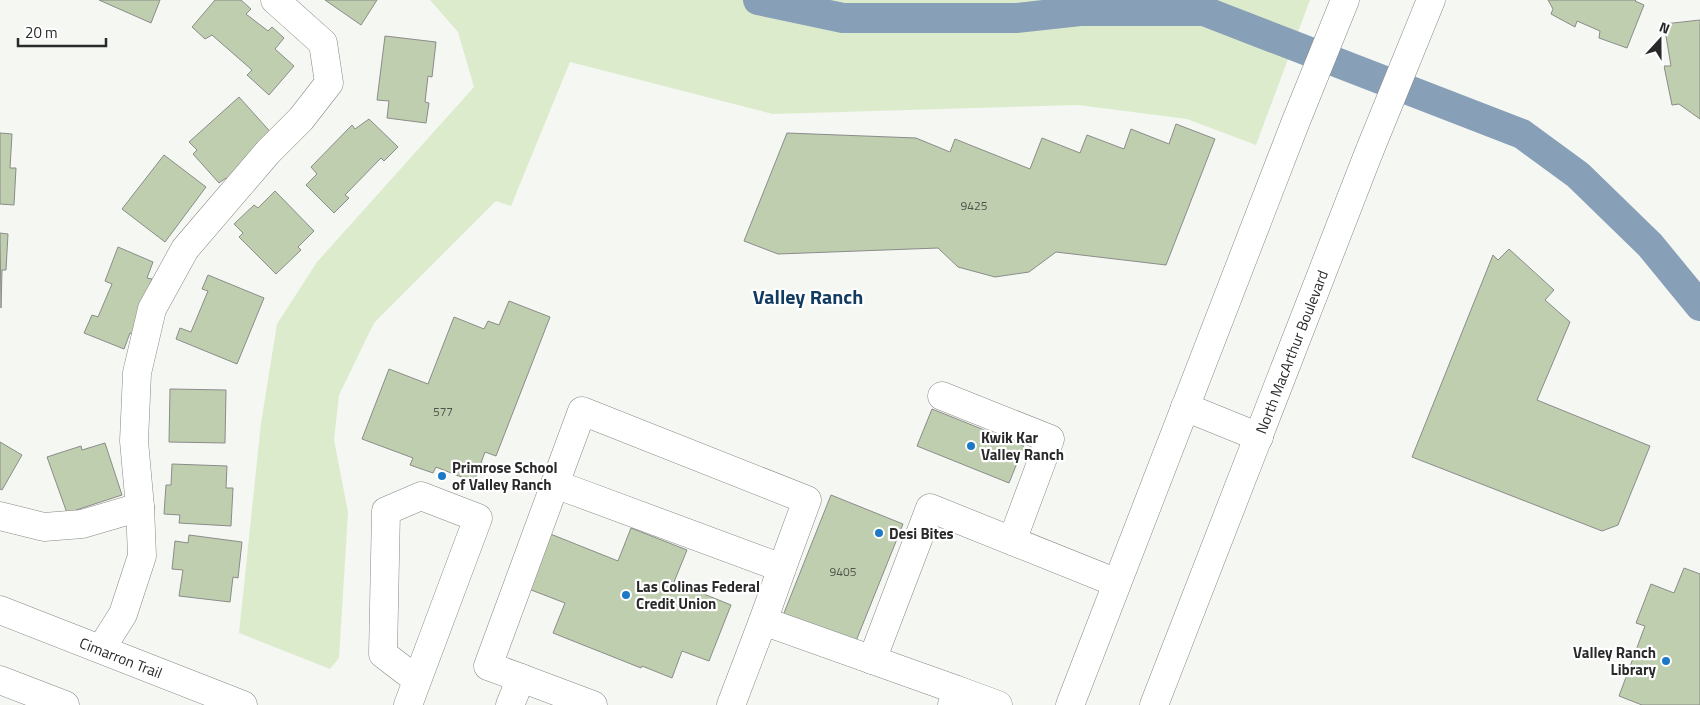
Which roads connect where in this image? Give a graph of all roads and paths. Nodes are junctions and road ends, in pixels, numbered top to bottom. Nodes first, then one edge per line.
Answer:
1 (275, 0) edge
2 (1345, 0) edge
3 (1430, 2) edge
4 (942, 396) dead end
5 (1185, 407) junction
6 (1259, 437) junction
7 (555, 484) junction
8 (140, 507) junction
9 (0, 516) edge
10 (1012, 542) junction
11 (782, 568) junction
12 (1117, 583) junction
13 (0, 610) edge
14 (763, 621) junction
15 (101, 649) junction
16 (872, 660) junction
17 (521, 678) junction
18 (0, 680) edge
19 (412, 693) edge
20 (955, 698) edge
21 (65, 705) edge
22 (243, 705) edge
23 (510, 705) edge
24 (593, 705) edge
25 (732, 705) edge
26 (998, 705) edge
27 (1070, 705) edge
28 (1154, 705) edge

1 - 8 main road
2 - 5 main road
3 - 6 main road, North MacArthur Boulevard
4 - 10 main road
5 - 6 main road
5 - 12 main road
6 - 28 main road, North MacArthur Boulevard
7 - 11 main road
7 - 11 main road
7 - 17 main road
8 - 9 main road
8 - 15 main road
10 - 12 main road
10 - 16 main road
11 - 14 main road
12 - 27 main road
13 - 15 main road, Cimarron Trail
14 - 16 main road
14 - 25 main road
15 - 22 main road, Cimarron Trail
16 - 20 main road
17 - 23 main road
17 - 24 main road
18 - 21 main road
19 - 19 main road
20 - 26 main road

